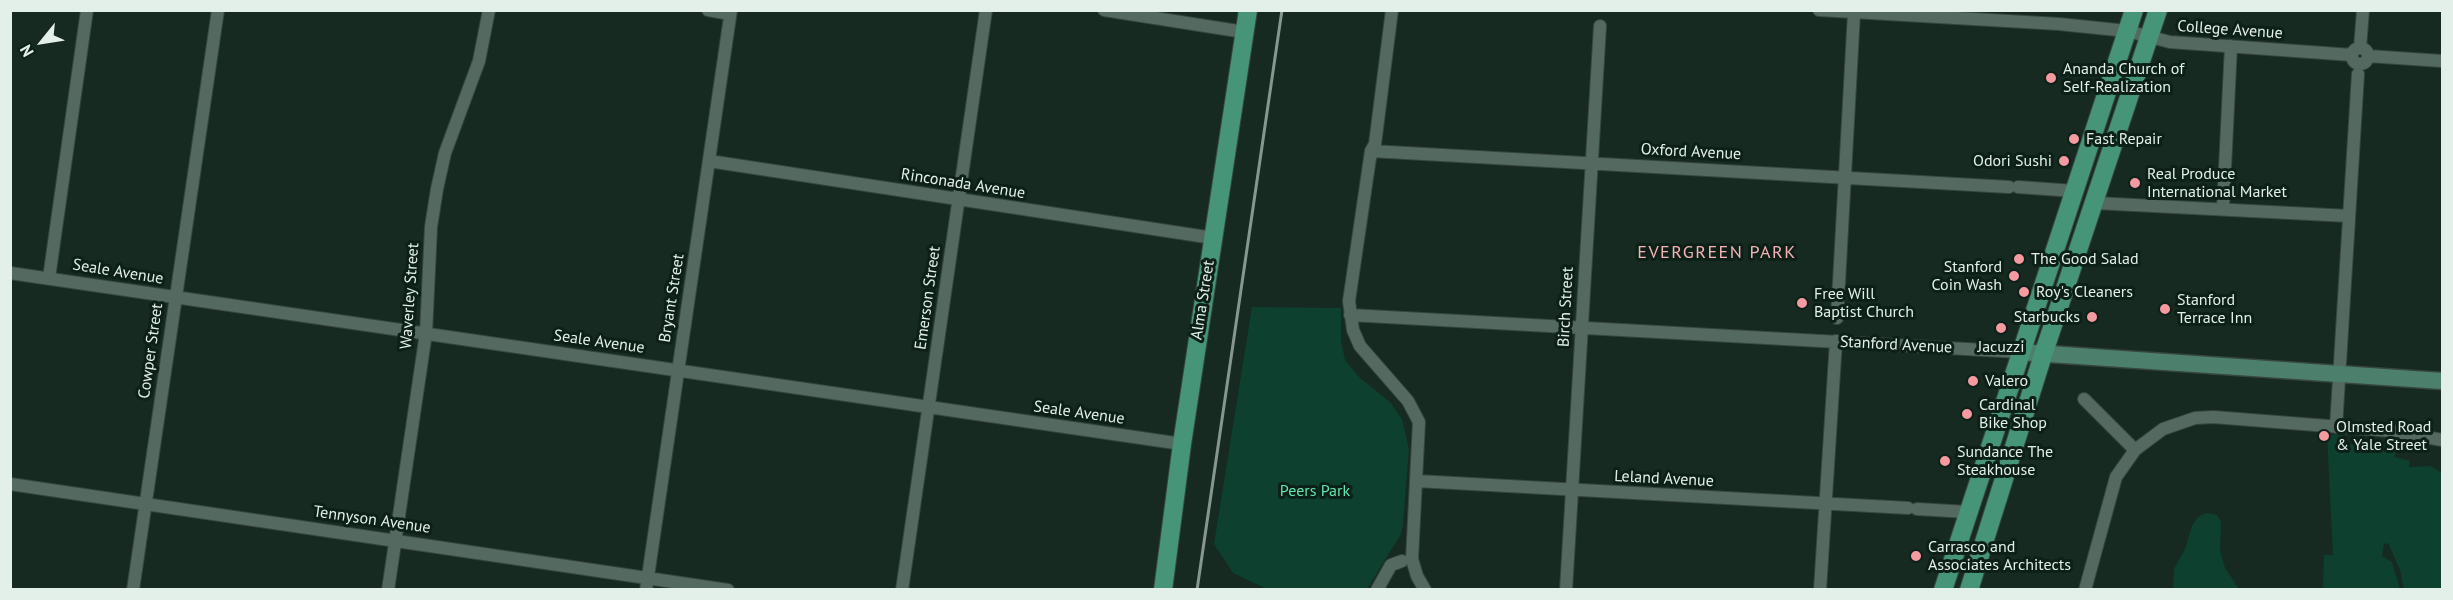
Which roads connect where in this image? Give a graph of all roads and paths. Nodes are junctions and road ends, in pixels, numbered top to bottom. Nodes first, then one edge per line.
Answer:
1 (87, 10) edge
2 (218, 10) edge
3 (489, 10) edge
4 (708, 10) edge
5 (986, 10) edge
6 (1248, 10) edge
7 (1392, 10) edge
8 (1819, 10) edge
9 (2134, 10) edge
10 (2158, 10) edge
11 (2362, 10) edge
12 (1111, 11) edge
13 (730, 12) edge
14 (1854, 13) junction
15 (1600, 26) dead end
16 (2127, 31) junction
17 (1245, 32) junction
18 (2149, 38) junction
19 (2231, 46) junction
20 (2360, 53) junction
21 (2442, 61) edge
22 (2358, 74) dead end
23 (1371, 151) junction
24 (709, 161) junction
25 (1591, 163) junction
26 (1845, 178) junction
27 (2074, 191) junction
28 (959, 201) junction
29 (2095, 203) junction
30 (2223, 208) junction
31 (2349, 216) junction
32 (1213, 238) junction
33 (10, 273) edge
34 (49, 278) junction
35 (176, 297) junction
36 (1350, 315) junction
37 (1837, 318) dead end
38 (1581, 326) junction
39 (426, 333) junction
40 (1836, 341) junction
41 (2019, 352) junction
42 (2043, 355) junction
43 (678, 370) junction
44 (2340, 374) junction
45 (2442, 381) edge
46 (2084, 399) dead end
47 (928, 409) junction
48 (2336, 427) junction
49 (2442, 440) edge
50 (1182, 444) junction
51 (2135, 450) junction
52 (1417, 481) junction
53 (10, 484) edge
54 (1572, 490) junction
55 (146, 504) junction
56 (1825, 504) junction
57 (1968, 512) junction
58 (396, 541) junction
59 (1402, 561) dead end
60 (647, 584) edge
61 (133, 590) edge
62 (388, 590) edge
63 (728, 590) edge
64 (902, 590) edge
65 (1163, 590) edge
66 (1377, 590) edge
67 (1425, 590) edge
68 (1566, 590) edge
69 (1820, 590) edge
70 (1943, 590) edge
71 (1969, 590) edge
72 (2085, 590) edge

1 - 34 street
2 - 35 street, Cowper Street
3 - 39 street, Waverley Street
4 - 13 street
5 - 28 street, Emerson Street
6 - 17 main road, Alma Street
7 - 23 street
8 - 14 street, College Avenue
9 - 16 main road
10 - 18 main road
11 - 20 street
12 - 17 street
13 - 24 street, Bryant Street
14 - 16 street, College Avenue
14 - 26 street
15 - 25 street, Birch Street
16 - 18 street, College Avenue
16 - 27 main road
17 - 32 main road, Alma Street
18 - 19 street, College Avenue
18 - 29 main road
19 - 20 street, College Avenue
19 - 30 street
20 - 21 street, College Avenue
22 - 31 street
23 - 25 street, Oxford Avenue
23 - 36 street
24 - 28 street, Rinconada Avenue
24 - 43 street, Bryant Street
25 - 26 street, Oxford Avenue
25 - 38 street, Birch Street
26 - 27 street, Oxford Avenue
26 - 37 street
27 - 41 main road
28 - 32 street, Rinconada Avenue
28 - 47 street, Emerson Street
29 - 30 street
29 - 42 main road
30 - 31 street
31 - 44 street
32 - 50 main road, Alma Street
33 - 34 street, Seale Avenue
34 - 35 street, Seale Avenue
35 - 39 street, Seale Avenue
35 - 55 street, Cowper Street
36 - 38 street, Stanford Avenue
36 - 52 street
38 - 40 street, Stanford Avenue
38 - 54 street, Birch Street
39 - 43 street, Seale Avenue
39 - 58 street, Waverley Street
40 - 41 street, Stanford Avenue
40 - 56 street
41 - 42 street, Stanford Avenue
41 - 57 main road
42 - 44 street, Stanford Avenue
42 - 71 main road
43 - 47 street, Seale Avenue
43 - 60 street, Bryant Street
44 - 45 street, Stanford Avenue
44 - 48 street
46 - 51 street
47 - 50 street, Seale Avenue
47 - 64 street, Emerson Street
48 - 49 street
48 - 51 street
50 - 65 main road, Alma Street
51 - 72 street
52 - 54 street, Leland Avenue
52 - 67 street
53 - 55 street, Tennyson Avenue
54 - 56 street, Leland Avenue
54 - 68 street, Birch Street
55 - 58 street, Tennyson Avenue
55 - 61 street, Cowper Street
56 - 57 street, Leland Avenue
56 - 69 street
57 - 70 main road
58 - 60 street, Tennyson Avenue
58 - 62 street, Waverley Street
59 - 66 street
60 - 63 street, Tennyson Avenue

